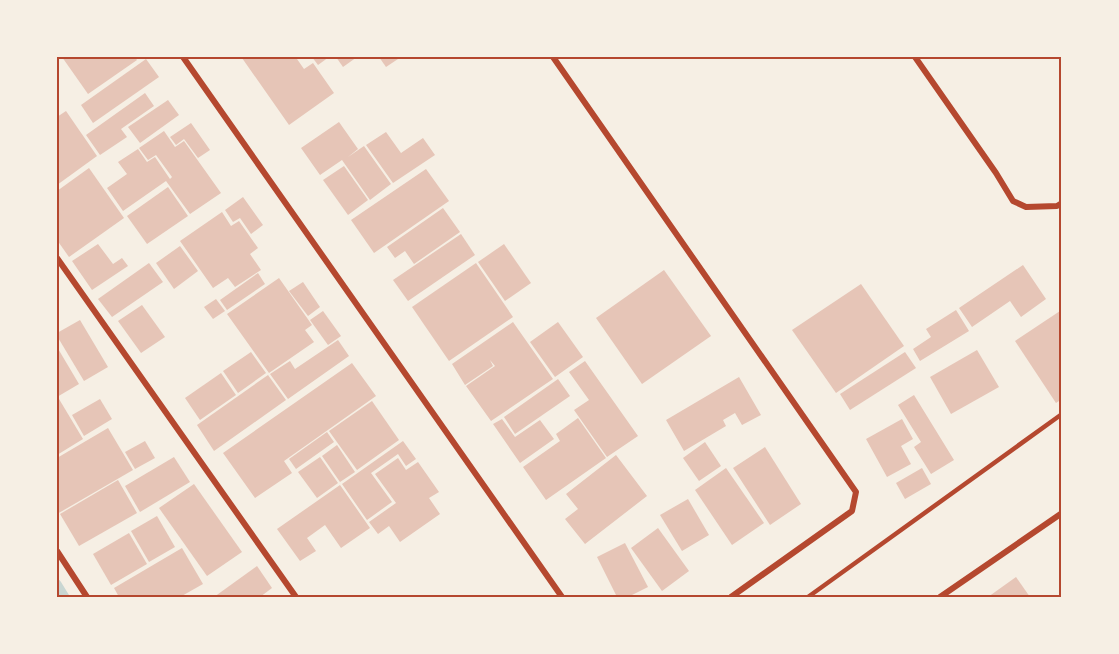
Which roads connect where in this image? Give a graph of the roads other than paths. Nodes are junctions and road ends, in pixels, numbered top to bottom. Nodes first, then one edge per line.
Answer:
1 (183, 57) edge
2 (553, 57) edge
3 (915, 57) edge
4 (1062, 203) edge
5 (57, 258) edge
6 (1062, 414) edge
7 (1062, 513) edge
8 (57, 551) edge
9 (87, 597) edge
10 (296, 597) edge
11 (562, 597) edge
12 (731, 597) edge
13 (808, 597) edge
14 (940, 597) edge

1 - 11 street
2 - 12 street
3 - 4 street
5 - 10 street
6 - 13 lane
7 - 14 street
8 - 9 street

